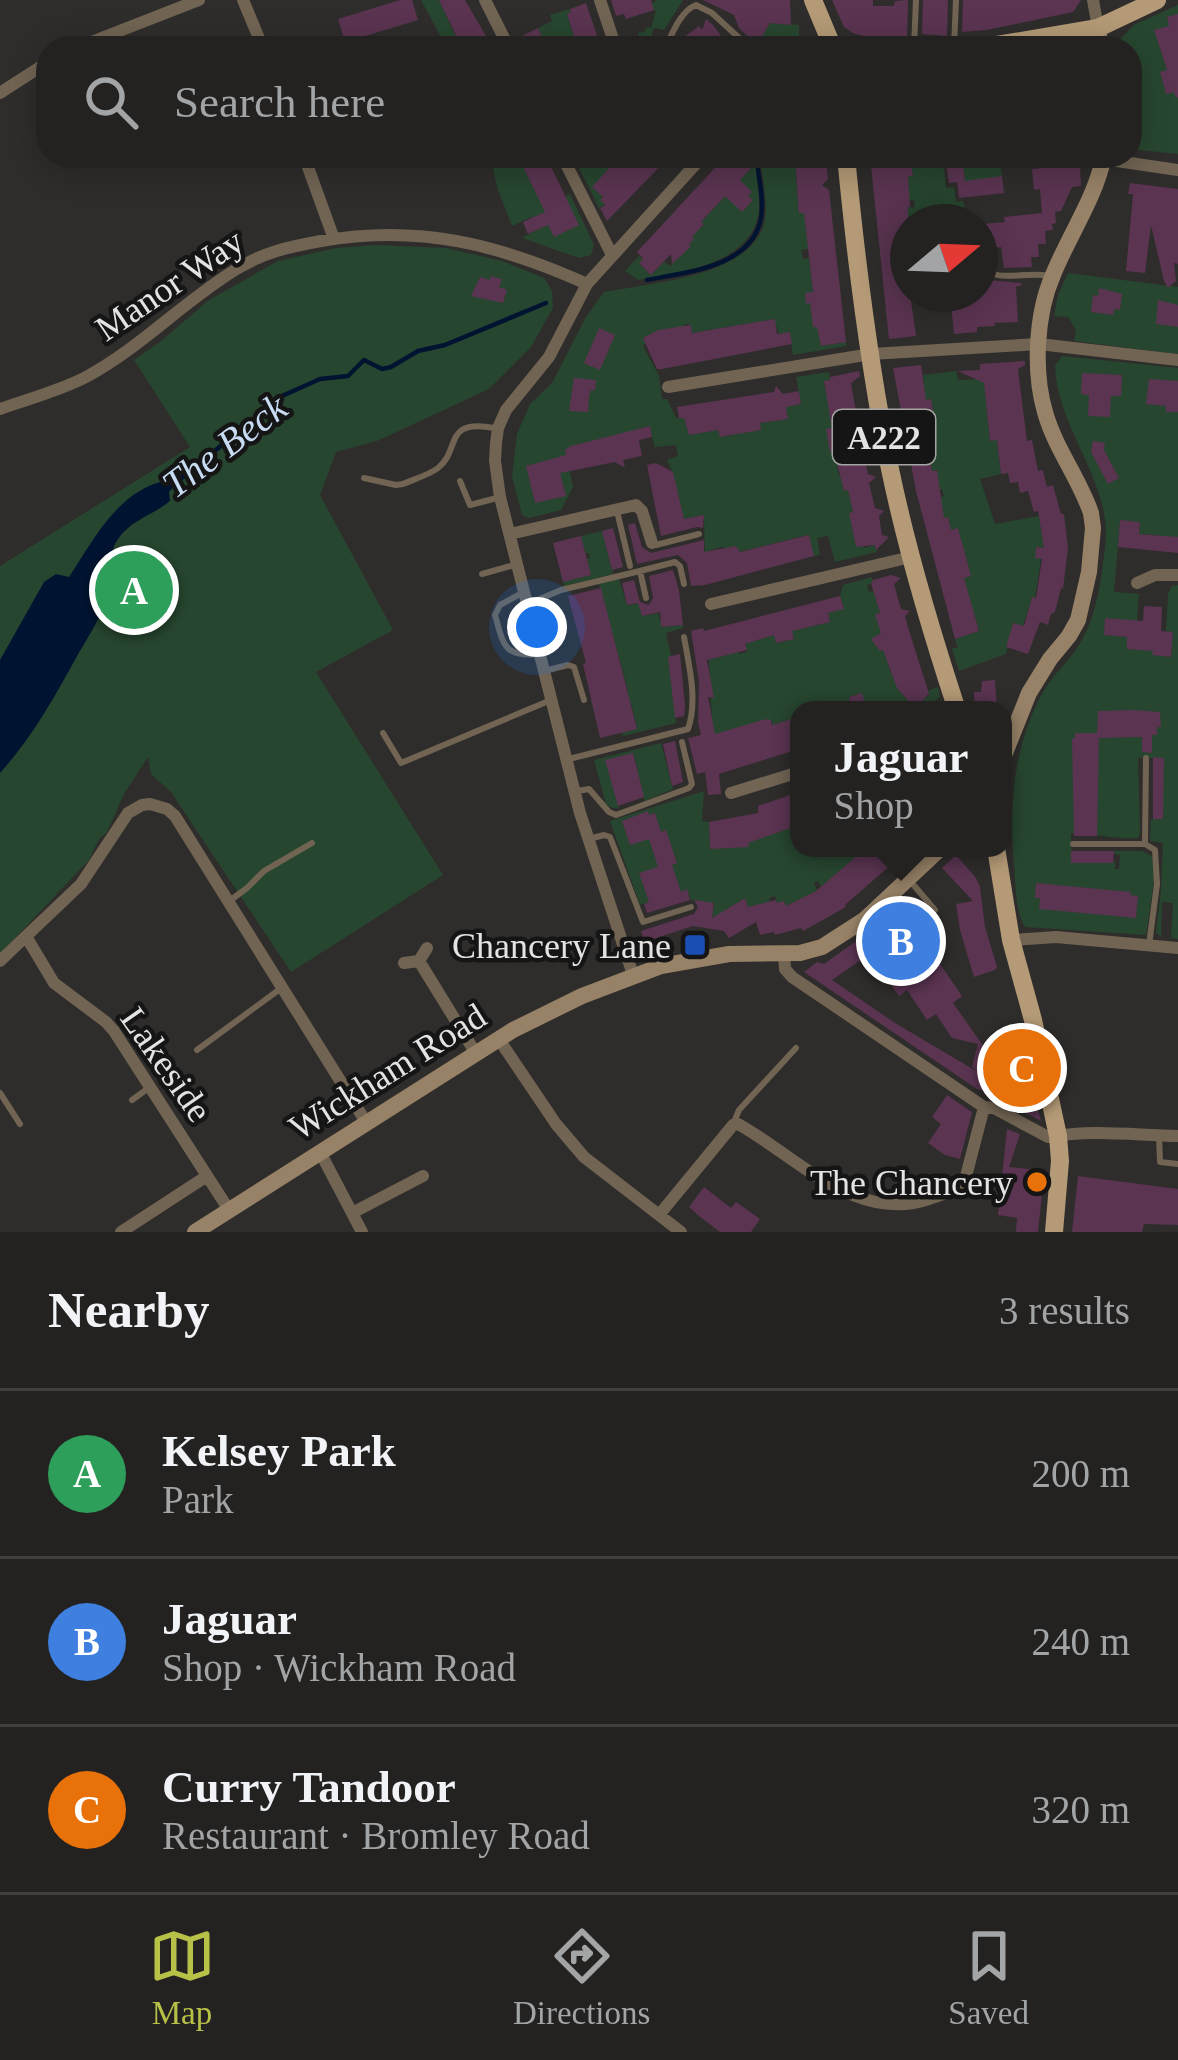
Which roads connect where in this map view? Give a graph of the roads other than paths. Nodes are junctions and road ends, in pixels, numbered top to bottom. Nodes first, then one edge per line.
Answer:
1 (199, 0) edge
2 (242, 0) edge
3 (485, 0) edge
4 (600, 0) edge
5 (813, 0) edge
6 (916, 0) edge
7 (956, 0) edge
8 (1093, 0) edge
9 (1157, 0) edge
10 (107, 36) edge
11 (258, 36) edge
12 (503, 36) edge
13 (612, 36) edge
14 (671, 36) edge
15 (737, 36) edge
16 (828, 36) edge
17 (914, 36) edge
18 (954, 36) edge
19 (1099, 36) edge
20 (1102, 36) edge
21 (36, 70) edge
22 (0, 93) edge
23 (1142, 164) edge
24 (308, 168) edge
25 (568, 168) edge
26 (692, 168) edge
27 (847, 168) edge
28 (1101, 168) edge
29 (1178, 170) edge
30 (334, 239) junction
31 (612, 255) junction
32 (998, 276) edge
33 (1052, 278) junction
34 (587, 284) junction
35 (1040, 344) junction
36 (871, 354) junction
37 (1178, 360) edge
38 (668, 387) dead end
39 (0, 409) edge
40 (498, 428) junction
41 (364, 478) dead end
42 (460, 481) dead end
43 (500, 497) junction
44 (617, 508) junction
45 (511, 535) junction
46 (699, 535) dead end
47 (652, 543) joint
48 (911, 556) junction
49 (518, 563) junction
50 (630, 566) dead end
51 (640, 571) junction
52 (482, 574) dead end
53 (1178, 575) edge
54 (1137, 583) dead end
55 (684, 584) dead end
56 (526, 598) junction
57 (646, 598) dead end
58 (711, 604) dead end
59 (684, 637) dead end
60 (540, 654) junction
61 (544, 671) junction
62 (551, 700) junction
63 (584, 700) dead end
64 (950, 701) edge
65 (383, 733) dead end
66 (1012, 735) edge
67 (682, 742) dead end
68 (1146, 758) dead end
69 (566, 760) junction
70 (790, 775) edge
71 (574, 791) junction
72 (731, 793) dead end
73 (587, 840) junction
74 (312, 843) dead end
75 (1073, 844) dead end
76 (1145, 844) junction
77 (931, 857) edge
78 (997, 857) edge
79 (909, 880) junction
80 (228, 902) junction
81 (692, 907) dead end
82 (934, 910) dead end
83 (27, 938) junction
84 (1010, 940) junction
85 (1149, 945) junction
86 (1178, 948) edge
87 (784, 955) junction
88 (0, 961) edge
89 (404, 963) dead end
90 (633, 975) junction
91 (283, 987) junction
92 (498, 1038) junction
93 (796, 1048) dead end
94 (197, 1050) dead end
95 (475, 1052) junction
96 (150, 1088) junction
97 (0, 1094) edge
98 (132, 1100) dead end
99 (984, 1107) junction
100 (366, 1122) junction
101 (20, 1124) dead end
102 (733, 1125) junction
103 (1058, 1136) junction
104 (1159, 1136) junction
105 (1178, 1136) edge
106 (320, 1152) junction
107 (1178, 1164) edge
108 (207, 1176) junction
109 (423, 1176) dead end
110 (229, 1210) junction
111 (352, 1213) junction
112 (658, 1215) junction
113 (121, 1232) edge
114 (195, 1232) edge
115 (362, 1232) edge
116 (681, 1232) edge
117 (1054, 1232) edge

1 - 10 street
2 - 11 street
3 - 12 street
4 - 13 street
5 - 16 main road
6 - 17 lane
7 - 18 lane
8 - 19 street
9 - 20 main road
14 - 15 lane
21 - 22 street
23 - 29 street
24 - 30 street
25 - 31 street
26 - 31 street
27 - 36 main road, A222
28 - 33 main road
30 - 34 street, Manor Way
30 - 39 street, Manor Way
31 - 34 street
32 - 33 lane
33 - 35 main road
34 - 40 street
35 - 36 street
35 - 37 street
35 - 66 main road
36 - 38 street
36 - 48 main road, A222
40 - 41 lane
40 - 43 street
42 - 43 lane
43 - 45 street
44 - 45 street
44 - 47 street
44 - 50 lane
45 - 49 street
46 - 47 lane
48 - 58 street
48 - 64 main road, A222
49 - 52 lane
49 - 56 street
51 - 55 lane
51 - 56 lane
51 - 57 lane
53 - 54 street
56 - 60 street
56 - 60 lane
59 - 69 lane
60 - 61 street
61 - 62 street
61 - 63 lane
62 - 65 lane
62 - 69 street
67 - 71 lane
68 - 76 lane
69 - 71 street
70 - 72 street
71 - 73 street
73 - 81 lane
73 - 90 street
74 - 80 lane
75 - 76 lane
76 - 85 lane
77 - 79 main road, Wickham Road
78 - 84 main road
79 - 82 lane
79 - 87 main road, Wickham Road
80 - 83 street
80 - 91 street
83 - 88 street
83 - 96 street, Lakeside
84 - 85 street
84 - 103 main road
85 - 86 street
87 - 90 main road, Wickham Road
87 - 99 street
89 - 95 street
90 - 92 main road, Wickham Road
91 - 94 lane
91 - 100 street
92 - 95 main road, Wickham Road
92 - 112 street
93 - 102 lane
95 - 100 main road, Wickham Road
96 - 98 lane
96 - 108 street, Lakeside
97 - 101 lane
99 - 102 street
99 - 103 street
100 - 106 main road, Wickham Road
102 - 112 street
103 - 104 street
103 - 117 main road
104 - 105 street
104 - 107 lane
106 - 110 main road, Wickham Road
106 - 111 street
108 - 110 street, Lakeside
108 - 113 street, Lakeside
109 - 111 street
110 - 114 main road, Wickham Road
111 - 115 street
112 - 116 street

